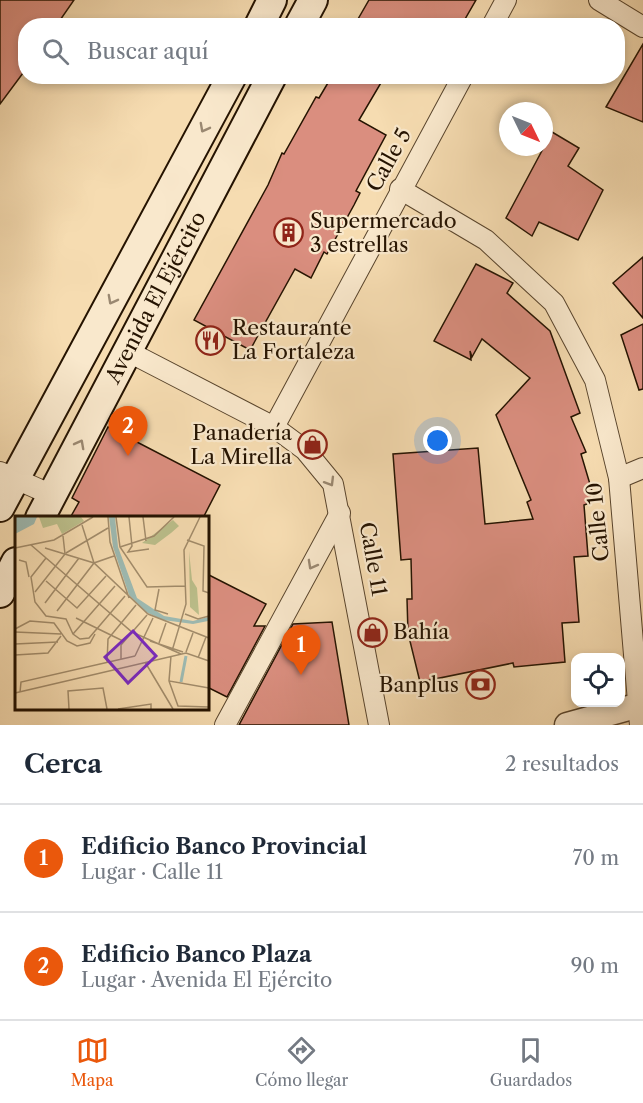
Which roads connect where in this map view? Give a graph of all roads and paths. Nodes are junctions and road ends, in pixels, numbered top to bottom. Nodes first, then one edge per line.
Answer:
1 (272, 0) edge
2 (313, 0) edge
3 (506, 0) edge
4 (599, 0) edge
5 (263, 18) edge
6 (303, 18) edge
7 (496, 18) edge
8 (643, 27) edge
9 (227, 84) edge
10 (268, 84) edge
11 (459, 84) edge
12 (400, 189) junction
13 (129, 352) junction
14 (274, 427) junction
15 (643, 468) edge
16 (8, 475) edge
17 (619, 478) junction
18 (46, 506) edge
19 (0, 507) edge
20 (340, 513) junction
21 (15, 564) edge
22 (0, 593) edge
23 (640, 711) edge
24 (225, 725) edge
25 (379, 725) edge
26 (567, 725) edge

1 - 5 main road
2 - 6 main road
3 - 7 street
4 - 8 street
9 -> 16 main road, Avenida El Ejército
10 - 13 main road, Avenida El Ejército
11 - 12 street, Calle 5
12 - 14 street, Calle 5
12 - 17 street, Calle 10
13 - 14 street, Calle 11
18 -> 13 main road, Avenida El Ejército
14 -> 20 street, Calle 11
15 - 17 street
16 - 18 street
16 - 19 main road, Avenida El Ejército
17 - 23 street, Calle 10
20 -> 24 street
20 - 25 street, Calle 11
21 - 22 main road
23 - 26 street

